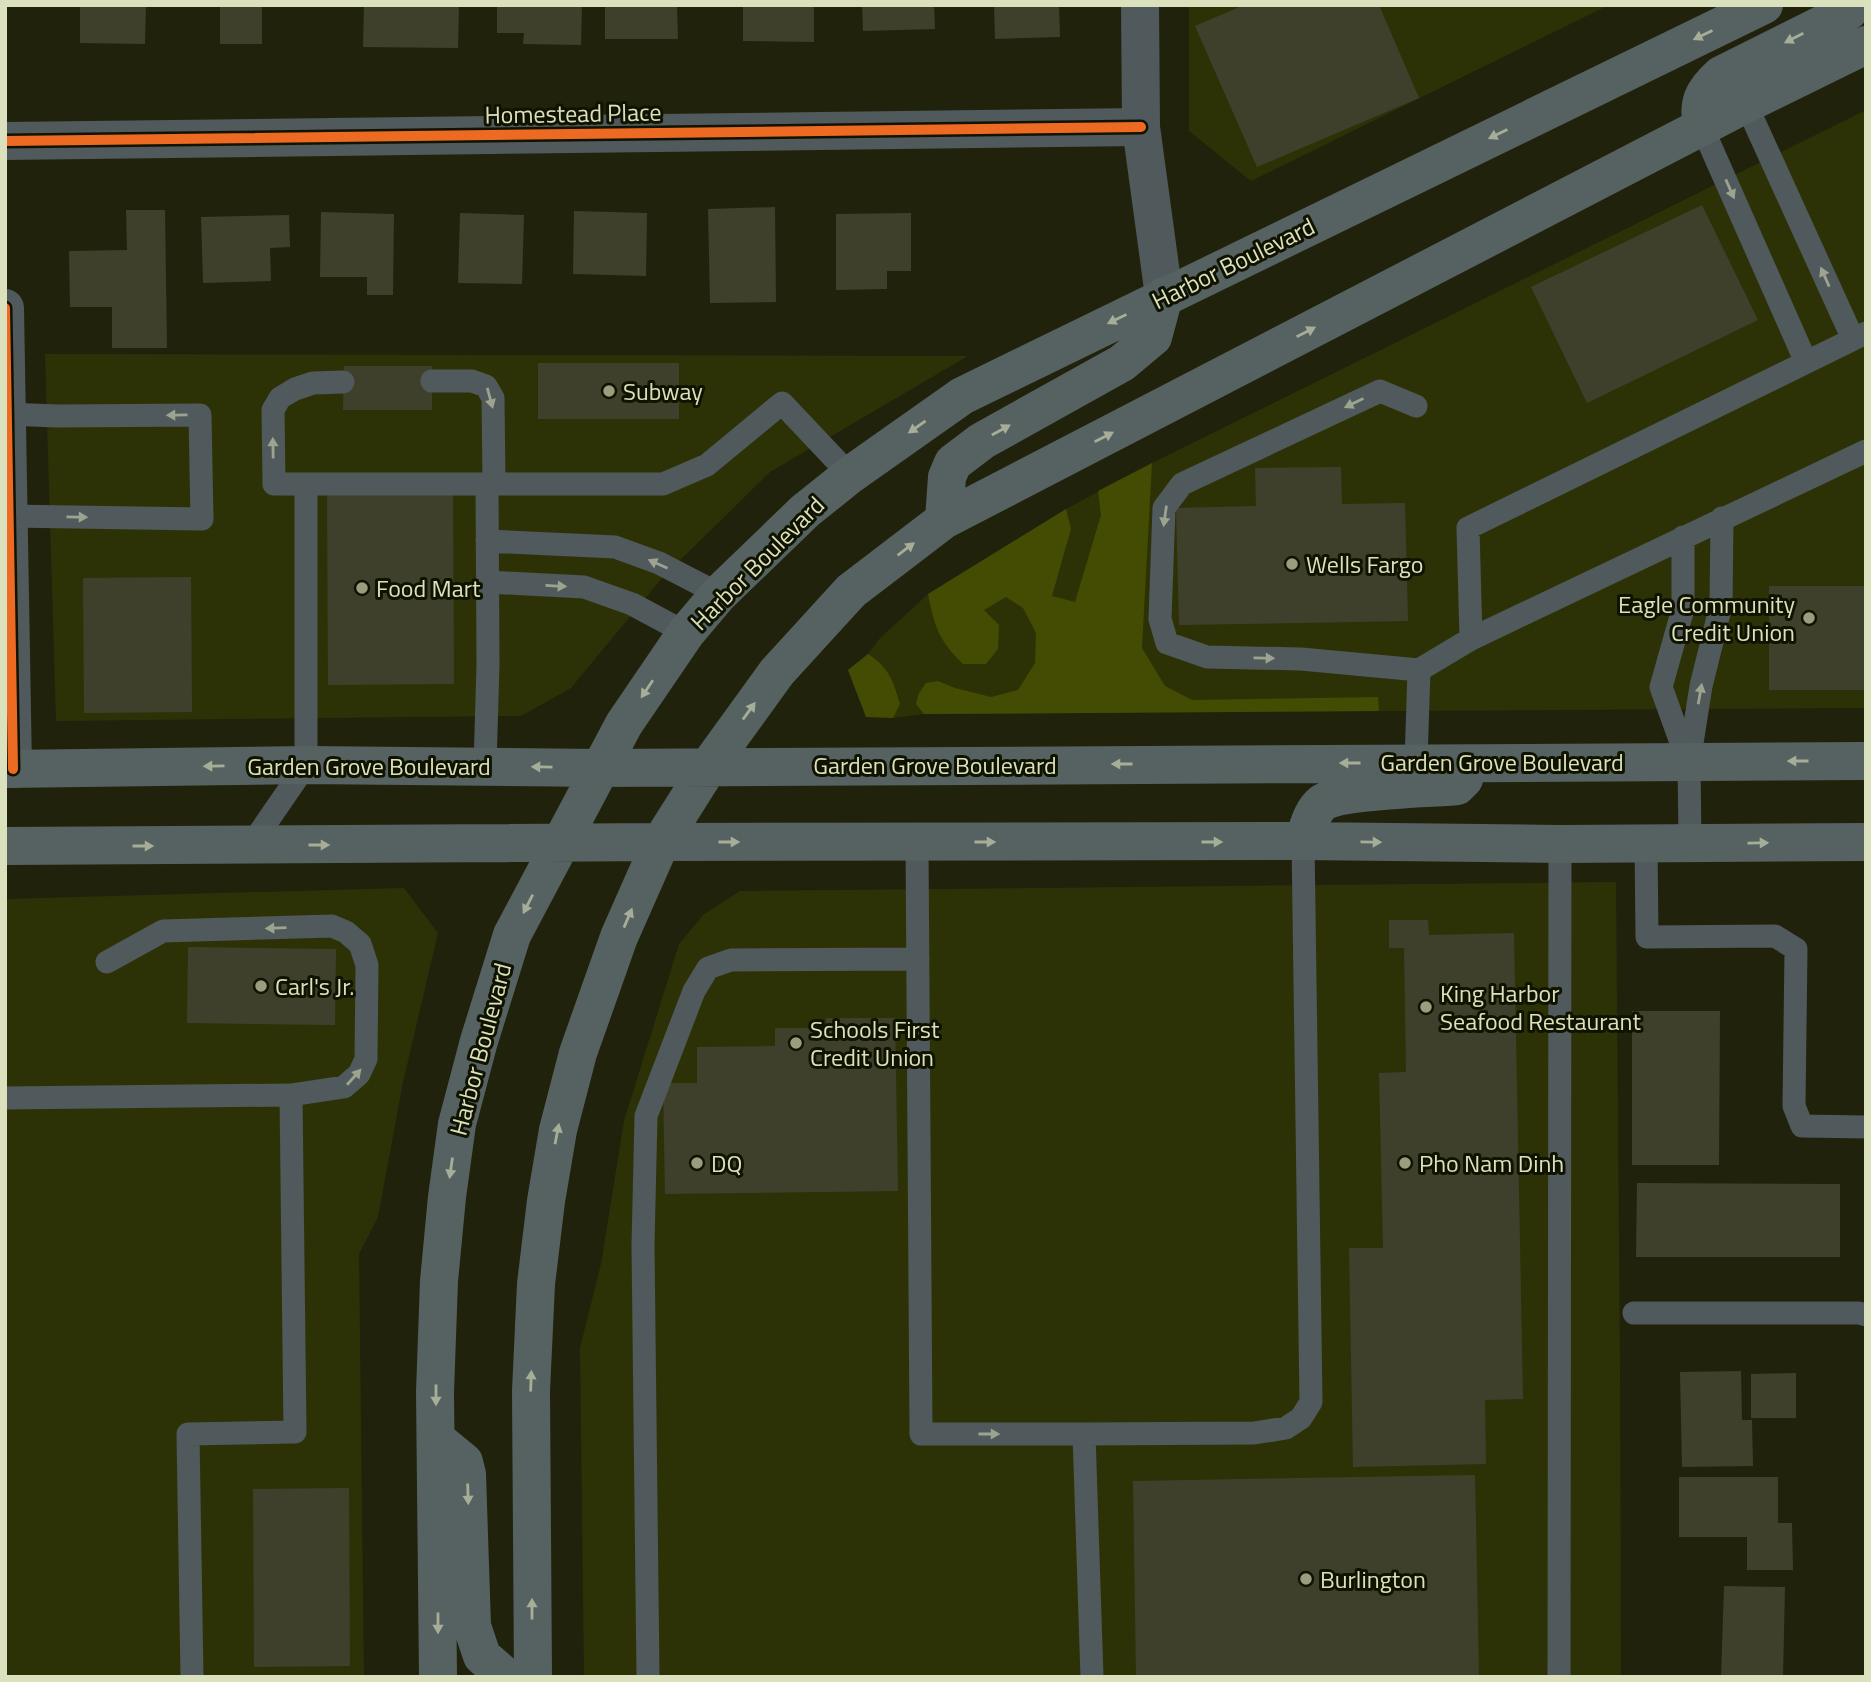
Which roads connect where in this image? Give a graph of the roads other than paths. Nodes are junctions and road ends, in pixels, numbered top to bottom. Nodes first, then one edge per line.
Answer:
1 (1140, 5) edge
2 (1853, 5) edge
3 (1751, 8) edge
4 (1866, 45) edge
5 (1746, 104) junction
6 (1141, 127) junction
7 (1702, 127) junction
8 (5, 141) edge
9 (1164, 296) junction
10 (5, 308) edge
11 (1859, 336) edge
12 (1806, 362) junction
13 (432, 381) dead end
14 (343, 382) dead end
15 (1416, 406) dead end
16 (7, 414) junction
17 (1866, 451) edge
18 (850, 475) junction
19 (490, 483) junction
20 (306, 484) junction
21 (9, 516) junction
22 (1722, 518) junction
23 (944, 520) junction
24 (1683, 537) junction
25 (487, 541) junction
26 (488, 582) junction
27 (719, 594) junction
28 (686, 633) junction
29 (1471, 639) junction
30 (1419, 670) junction
31 (1866, 761) edge
32 (1416, 762) junction
33 (1469, 762) junction
34 (1689, 762) junction
35 (306, 765) junction
36 (485, 766) junction
37 (709, 766) junction
38 (599, 768) junction
39 (9, 769) edge
40 (1303, 841) junction
41 (661, 842) junction
42 (1866, 842) edge
43 (559, 843) junction
44 (917, 843) junction
45 (1646, 843) junction
46 (1690, 843) junction
47 (1560, 844) junction
48 (251, 845) junction
49 (5, 846) edge
50 (918, 959) junction
51 (107, 962) dead end
52 (291, 1095) junction
53 (5, 1098) edge
54 (1866, 1127) edge
55 (1634, 1313) dead end
56 (1866, 1315) edge
57 (1084, 1434) junction
58 (436, 1439) junction
59 (192, 1677) edge
60 (438, 1677) edge
61 (506, 1677) edge
62 (533, 1677) edge
63 (648, 1677) edge
64 (1092, 1677) edge
65 (1559, 1677) edge

1 - 6 street
2 -> 7 main road
3 -> 9 main road, Harbor Boulevard
4 - 5 main road
5 - 7 main road
11 -> 5 lane
6 - 8 street, Homestead Place
6 - 9 street
7 -> 12 lane
23 -> 7 main road
9 -> 18 main road, Harbor Boulevard
23 -> 9 main road
10 - 16 street
11 - 12 lane
12 - 29 lane
13 -> 19 lane
20 -> 14 lane
15 -> 30 lane
16 - 21 street
21 -> 16 lane
17 - 22 lane
18 - 19 lane
18 - 27 main road, Harbor Boulevard
19 - 20 lane
19 - 25 lane
20 - 35 lane
21 - 39 street
22 - 24 lane
34 -> 22 lane
37 -> 23 main road
24 - 29 lane
24 - 34 lane
25 - 26 lane
27 -> 25 lane
26 -> 28 lane
26 - 36 lane
27 - 28 main road, Harbor Boulevard
28 -> 38 main road, Harbor Boulevard
29 - 30 lane
30 - 32 lane
31 -> 34 main road, Garden Grove Boulevard
32 - 33 main road, Garden Grove Boulevard
32 -> 37 main road, Garden Grove Boulevard
33 - 34 main road, Garden Grove Boulevard
33 - 40 main road
34 - 46 lane
35 - 36 main road, Garden Grove Boulevard
35 -> 39 main road, Garden Grove Boulevard
35 - 48 lane
38 -> 36 main road, Garden Grove Boulevard
37 - 38 main road, Garden Grove Boulevard
37 - 41 main road
38 - 43 main road, Harbor Boulevard
44 -> 40 main road
40 -> 47 main road
40 - 57 lane
41 - 43 main road
41 -> 44 main road
62 -> 41 main road
46 -> 42 main road
48 -> 43 main road
43 -> 58 main road, Harbor Boulevard
44 - 50 lane
45 - 46 main road
45 - 47 main road
45 - 54 lane
47 - 65 lane
49 -> 48 main road
50 -> 57 lane
50 - 63 lane
52 -> 51 lane
52 - 53 lane
52 - 59 lane
55 - 56 lane
57 - 64 lane
58 -> 60 main road, Harbor Boulevard
58 -> 61 main road

